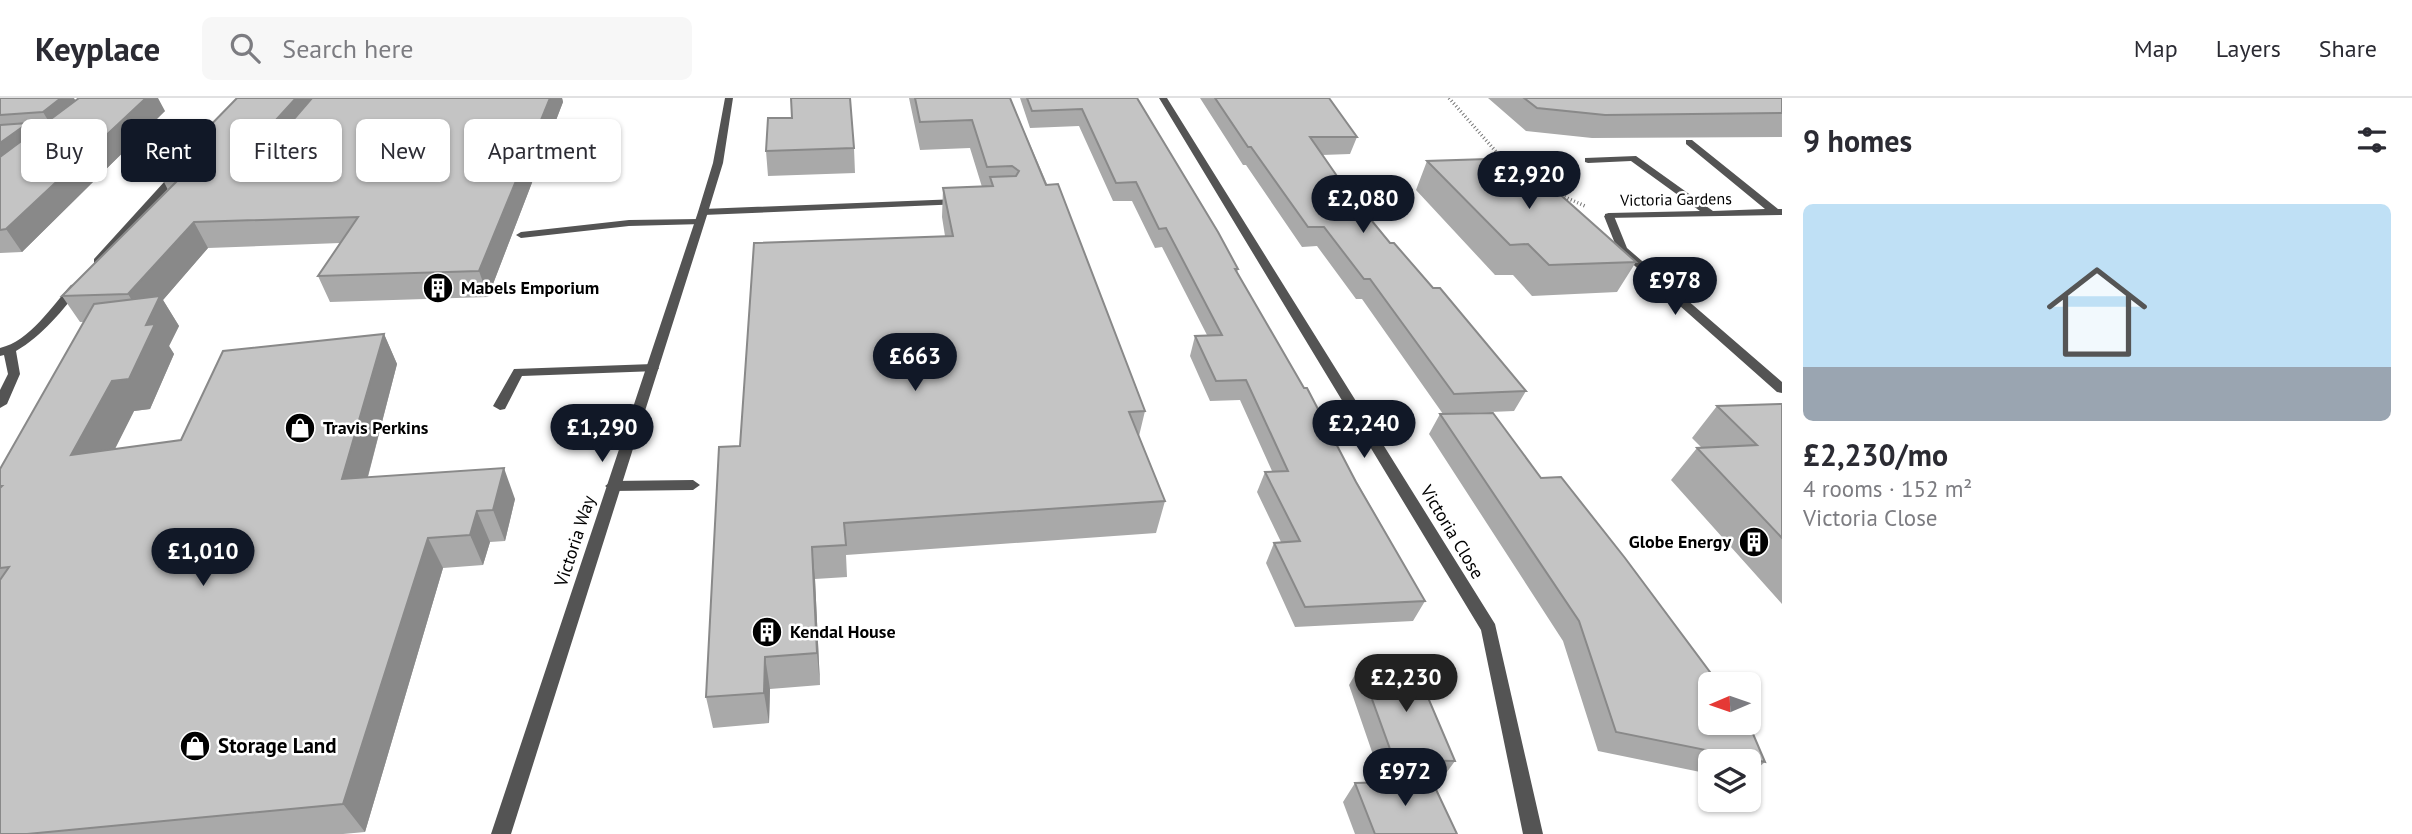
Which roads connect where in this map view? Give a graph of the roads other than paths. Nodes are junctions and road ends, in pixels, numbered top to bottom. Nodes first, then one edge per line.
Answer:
1 (729, 98) edge
2 (1163, 98) edge
3 (1689, 142) edge
4 (1588, 160) dead end
5 (169, 182) edge
6 (967, 202) edge
7 (1778, 212) edge
8 (1711, 214) junction
9 (701, 217) junction
10 (521, 235) dead end
11 (91, 268) edge
12 (82, 279) edge
13 (5, 351) edge
14 (653, 368) junction
15 (1782, 389) edge
16 (0, 404) edge
17 (500, 406) dead end
18 (694, 485) dead end
19 (612, 486) junction
20 (501, 834) edge
21 (1533, 834) edge

1 - 9 street, Victoria Way
2 - 21 street, Victoria Close
3 - 7 street
4 - 8 street
5 - 11 street
6 - 9 street
7 - 8 street, Victoria Gardens
8 - 15 street, Victoria Gardens
9 - 10 street
9 - 14 street, Victoria Way
12 - 13 street
13 - 16 street
14 - 17 street
14 - 19 street, Victoria Way
18 - 19 street
19 - 20 street, Victoria Way

